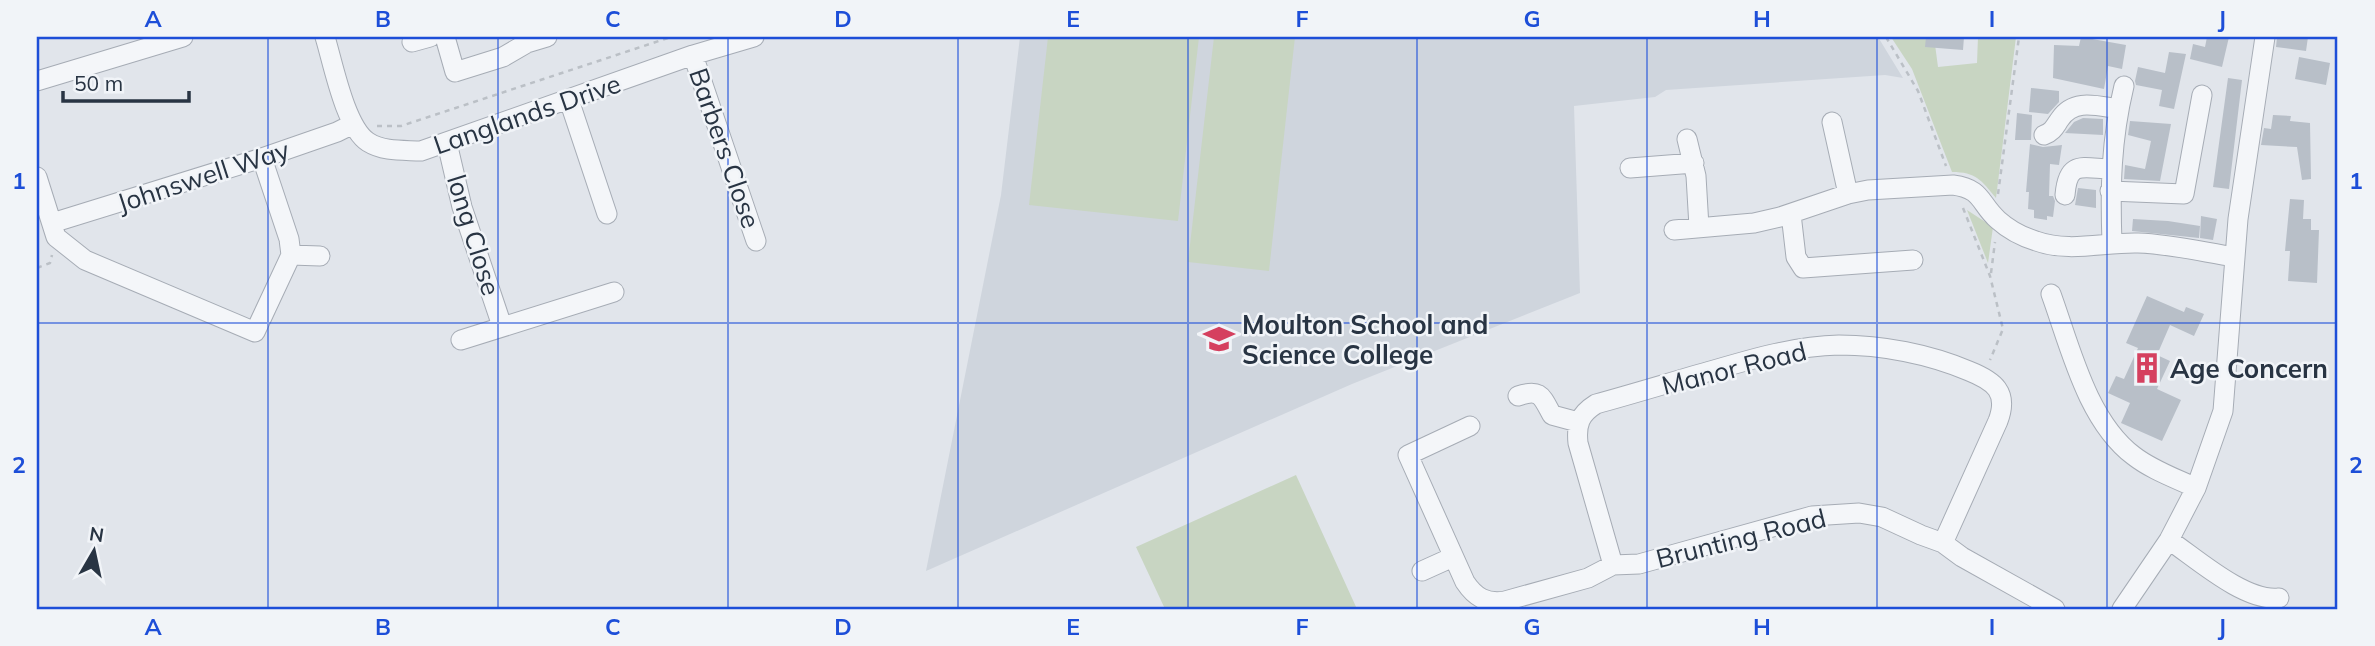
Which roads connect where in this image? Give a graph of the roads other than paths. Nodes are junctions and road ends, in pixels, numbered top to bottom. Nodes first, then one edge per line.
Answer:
1 (183, 37) edge
2 (325, 37) edge
3 (445, 37) edge
4 (547, 37) edge
5 (754, 37) edge
6 (2265, 37) edge
7 (693, 55) junction
8 (37, 81) edge
9 (2124, 86) dead end
10 (2202, 94) dead end
11 (569, 100) junction
12 (2119, 109) junction
13 (1832, 122) dead end
14 (353, 124) junction
15 (2044, 135) dead end
16 (1687, 139) dead end
17 (447, 143) junction
18 (262, 158) junction
19 (1693, 163) junction
20 (1630, 168) dead end
21 (2110, 169) junction
22 (37, 177) edge
23 (2110, 191) junction
24 (1849, 194) junction
25 (2064, 194) dead end
26 (607, 214) dead end
27 (1791, 214) junction
28 (51, 223) junction
29 (1699, 227) junction
30 (1674, 230) dead end
31 (756, 241) dead end
32 (2112, 243) junction
33 (291, 255) junction
34 (320, 256) dead end
35 (2235, 257) junction
36 (1913, 260) dead end
37 (614, 292) dead end
38 (2051, 294) dead end
39 (502, 326) junction
40 (461, 340) dead end
41 (1518, 396) dead end
42 (1578, 422) junction
43 (1470, 426) dead end
44 (2196, 488) junction
45 (2169, 540) junction
46 (1943, 542) junction
47 (1453, 557) junction
48 (1613, 565) junction
49 (1422, 571) dead end
50 (2279, 598) dead end
51 (2055, 609) edge
52 (2122, 609) edge

1 - 8 street
2 - 14 street
3 - 4 street
5 - 7 street, Langlands Drive
6 - 35 street
7 - 11 street, Langlands Drive
7 - 31 street, Barbers Close
9 - 12 street
10 - 23 street
11 - 17 street, Langlands Drive
11 - 26 street
12 - 15 street
12 - 21 street
13 - 24 street
14 - 17 street, Langlands Drive
14 - 18 street, Johnswell Way
16 - 19 street
17 - 39 street, long Close
18 - 28 street, Johnswell Way
18 - 33 street
19 - 20 street
19 - 29 street
21 - 23 street
21 - 25 street
22 - 28 street
23 - 32 street
24 - 27 street
24 - 32 street
27 - 29 street
27 - 36 street
28 - 33 street
29 - 30 street
32 - 35 street
33 - 34 street
35 - 44 street
37 - 39 street
38 - 44 street
39 - 40 street
41 - 42 street
42 - 46 street, Manor Road
42 - 48 street
43 - 47 street, Brunting Road
44 - 45 street
45 - 50 street
45 - 52 street
46 - 48 street, Brunting Road
46 - 51 street, Brunting Road
47 - 48 street, Brunting Road
47 - 49 street

